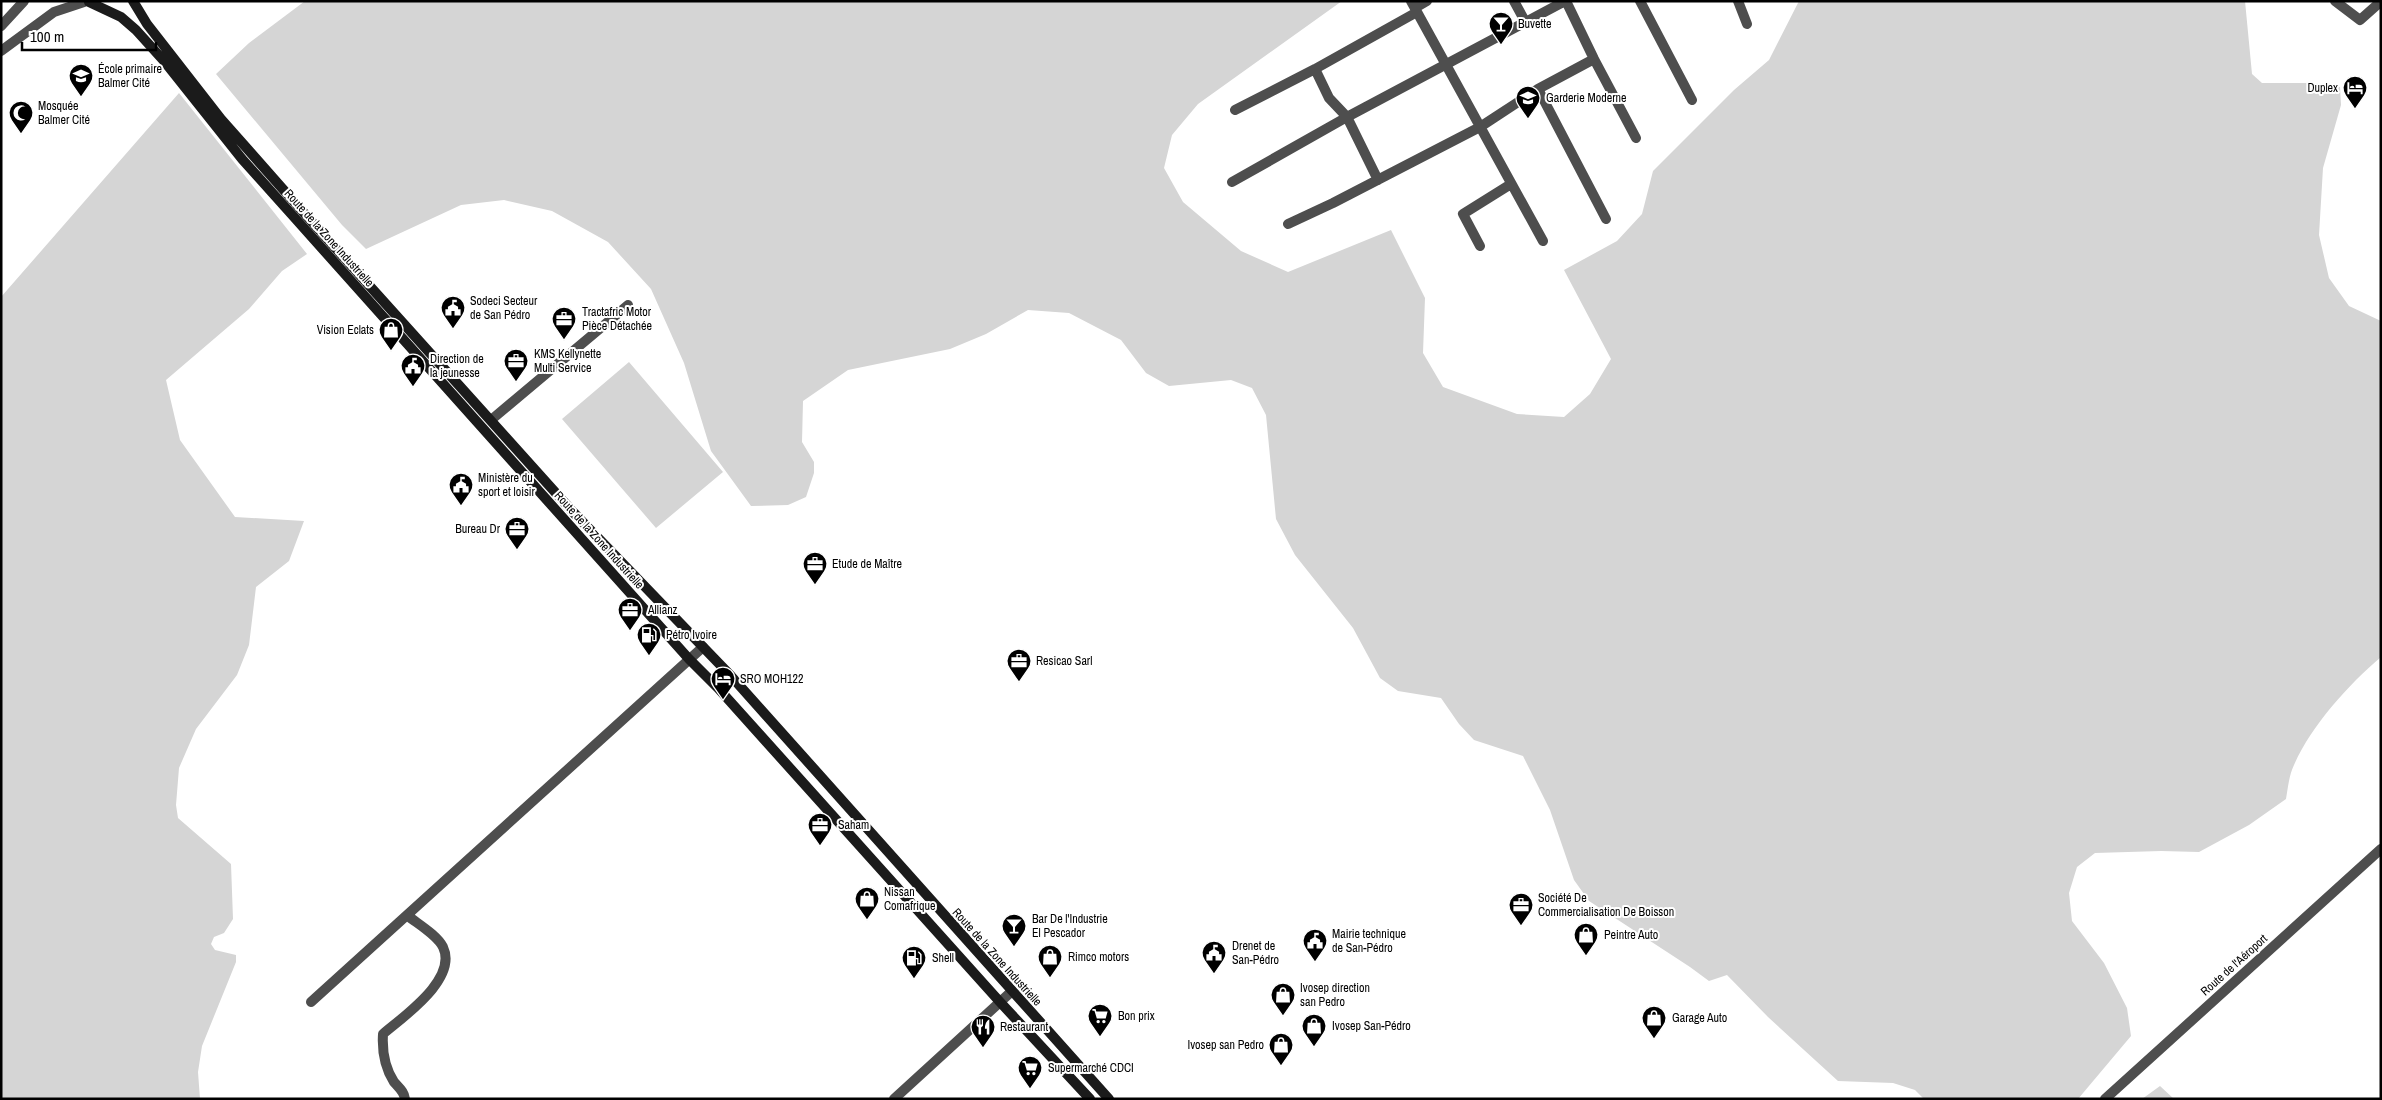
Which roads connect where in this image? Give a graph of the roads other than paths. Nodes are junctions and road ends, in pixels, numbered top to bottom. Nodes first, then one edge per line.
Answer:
1 (24, 1) edge
2 (133, 1) edge
3 (1427, 1) edge
4 (1514, 1) edge
5 (1566, 1) edge
6 (1640, 1) edge
7 (1738, 1) edge
8 (2335, 1) edge
9 (87, 2) edge
10 (2380, 4) edge
11 (1414, 7) edge
12 (3, 21) edge
13 (1526, 23) junction
14 (1748, 24) dead end
15 (1, 51) edge
16 (1594, 59) junction
17 (1446, 64) junction
18 (1315, 69) junction
19 (1538, 89) junction
20 (1692, 100) dead end
21 (1235, 110) dead end
22 (1347, 117) junction
23 (1480, 127) junction
24 (1636, 138) dead end
25 (1378, 180) junction
26 (1232, 182) dead end
27 (1511, 184) junction
28 (1606, 219) dead end
29 (1288, 224) dead end
30 (1543, 241) dead end
31 (1480, 246) dead end
32 (628, 305) dead end
33 (491, 420) junction
34 (702, 647) junction
35 (689, 659) junction
36 (2381, 849) edge
37 (408, 916) junction
38 (1011, 992) junction
39 (311, 1002) dead end
40 (1000, 1002) junction
41 (405, 1099) edge
42 (894, 1099) edge
43 (1090, 1099) edge
44 (1109, 1099) edge
45 (2105, 1099) edge

1 - 12 street
2 - 33 main road, Route de la Zone Industrielle
3 - 11 street
4 - 13 street
5 - 13 street
5 - 16 street
6 - 20 street
7 - 14 street
8 - 10 street
9 - 15 street
9 - 35 main road, Route de la Zone Industrielle
11 - 17 street
11 - 18 street
13 - 17 street
16 - 19 street
16 - 24 street
17 - 22 street
17 - 23 street
18 - 21 street
18 - 22 street
19 - 23 street
19 - 28 street
22 - 25 street
22 - 26 street
23 - 25 street
23 - 27 street
25 - 29 street
27 - 30 street
27 - 31 street
32 - 33 street
33 - 34 main road, Route de la Zone Industrielle
34 - 35 street
34 - 38 main road, Route de la Zone Industrielle
35 - 37 street
35 - 40 main road, Route de la Zone Industrielle
36 - 45 street, Route de l'Aéroport
37 - 39 street
37 - 41 street
38 - 40 street
38 - 44 main road, Route de la Zone Industrielle
40 - 42 street
40 - 43 main road, Route de la Zone Industrielle

